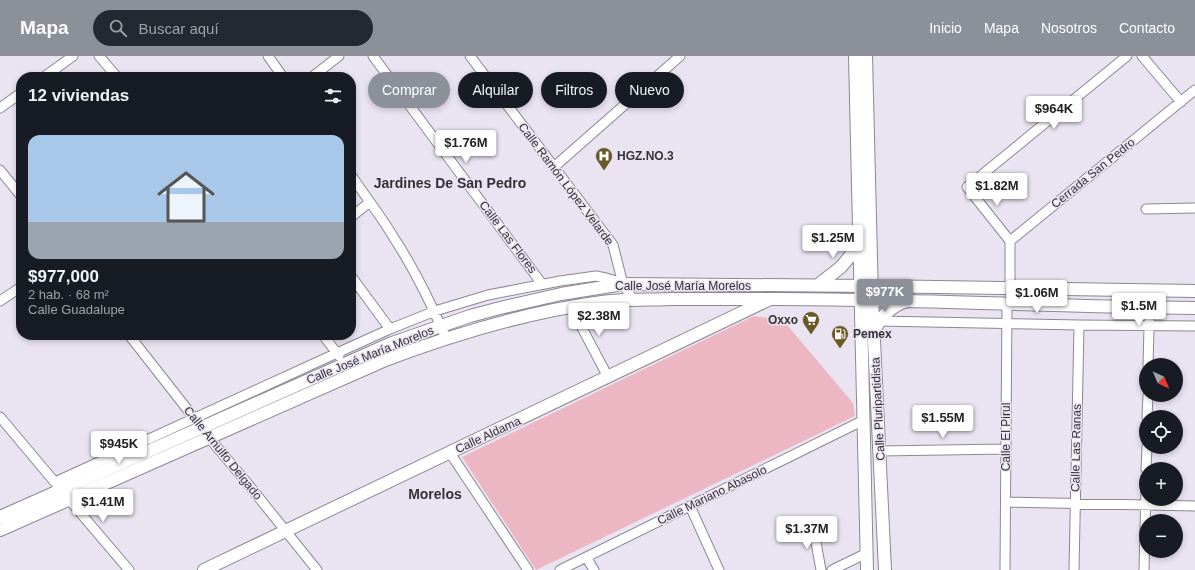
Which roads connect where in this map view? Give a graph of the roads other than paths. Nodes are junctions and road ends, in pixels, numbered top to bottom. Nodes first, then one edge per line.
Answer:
1 (73, 56) edge
2 (99, 56) edge
3 (268, 56) edge
4 (339, 56) edge
5 (374, 56) edge
6 (470, 56) edge
7 (680, 56) edge
8 (855, 56) edge
9 (866, 56) edge
10 (1127, 56) edge
11 (1142, 56) edge
12 (51, 72) edge
13 (113, 72) edge
14 (279, 72) edge
15 (318, 72) edge
16 (1195, 90) edge
17 (16, 97) edge
18 (1181, 102) junction
19 (0, 108) edge
20 (554, 167) junction
21 (0, 170) edge
22 (356, 182) edge
23 (16, 190) edge
24 (370, 202) junction
25 (1146, 208) dead end
26 (1195, 208) edge
27 (356, 213) edge
28 (1010, 241) junction
29 (860, 244) junction
30 (356, 283) edge
31 (542, 284) junction
32 (623, 284) junction
33 (818, 285) junction
34 (866, 286) junction
35 (1010, 288) junction
36 (16, 290) edge
37 (1150, 290) junction
38 (1195, 292) edge
39 (771, 299) junction
40 (867, 299) junction
41 (633, 300) junction
42 (911, 300) junction
43 (0, 301) edge
44 (1007, 303) junction
45 (571, 307) junction
46 (1150, 307) junction
47 (1195, 308) edge
48 (434, 312) junction
49 (879, 321) junction
50 (1006, 324) junction
51 (441, 325) junction
52 (1149, 325) junction
53 (1079, 326) junction
54 (1195, 326) edge
55 (390, 329) junction
56 (874, 332) junction
57 (446, 338) junction
58 (133, 340) edge
59 (327, 340) edge
60 (337, 353) junction
61 (1148, 358) edge
62 (344, 364) junction
63 (352, 374) junction
64 (608, 377) junction
65 (280, 379) junction
66 (285, 390) junction
67 (241, 403) junction
68 (0, 417) edge
69 (864, 420) junction
70 (198, 423) junction
71 (209, 438) junction
72 (1006, 449) junction
73 (880, 450) junction
74 (450, 453) junction
75 (127, 455) junction
76 (133, 471) junction
77 (58, 486) junction
78 (69, 500) junction
79 (1006, 502) junction
80 (1075, 503) junction
81 (1139, 505) edge
82 (690, 506) junction
83 (1146, 506) edge
84 (1183, 506) edge
85 (1195, 506) edge
86 (0, 517) edge
87 (813, 526) dead end
88 (0, 530) edge
89 (286, 531) junction
90 (868, 553) junction
91 (586, 557) junction
92 (129, 570) edge
93 (204, 570) edge
94 (316, 570) edge
95 (528, 570) edge
96 (560, 570) edge
97 (594, 570) edge
98 (719, 570) edge
99 (821, 570) edge
100 (832, 570) edge
101 (867, 570) edge
102 (886, 570) edge
103 (1005, 570) edge
104 (1074, 570) edge
105 (1144, 570) edge

1 - 12 street
2 - 13 street
3 - 14 street
4 - 15 street
5 - 31 street, Calle Las Flores
6 - 20 street, Calle Ramón López Velarde
7 - 20 street
8 - 29 street, Calle Pluripartidista
9 - 34 street, Calle Pluripartidista
10 - 28 street
11 - 18 street
16 - 18 street, Cerrada San Pedro
17 - 19 street
18 - 28 street, Cerrada San Pedro
20 - 32 street, Calle Ramón López Velarde
21 - 23 street
22 - 24 street
24 - 27 street
24 - 48 street
25 - 26 street
28 - 35 street
29 - 33 street
29 - 34 street, Calle Pluripartidista
30 - 55 street
31 - 32 street
31 - 48 street
32 - 33 street, Calle José María Morelos
32 - 41 street, Calle Ramón López Velarde
32 - 51 street, Calle José María Morelos
33 - 34 street, Calle José María Morelos
34 - 35 street, Calle José María Morelos
34 - 40 street, Calle Pluripartidista
35 - 37 street, Calle José María Morelos
36 - 43 street
37 - 38 street, Calle José María Morelos
37 - 46 street
39 - 40 street, Calle José María Morelos
39 - 41 street, Calle José María Morelos
39 - 64 street, Calle Aldama
40 - 42 street, Calle José María Morelos
40 - 56 street, Calle Pluripartidista
40 - 69 street, Calle Pluripartidista
41 - 45 street, Calle José María Morelos
42 - 44 street, Calle José María Morelos
42 - 49 street
44 - 46 street, Calle José María Morelos
44 - 50 street, Calle El Pirul
45 - 57 street, Calle José María Morelos
45 - 64 street
46 - 47 street, Calle José María Morelos
46 - 52 street
48 - 51 street
48 - 55 street
49 - 50 street
49 - 56 street
50 - 53 street
50 - 72 street, Calle El Pirul
51 - 57 street
51 - 62 street, Calle José María Morelos
52 - 53 street
52 - 54 street
52 - 61 street
53 - 80 street, Calle Las Ranas
55 - 60 street
56 - 73 street, Calle Pluripartidista
57 - 63 street, Calle José María Morelos
58 - 70 street, Calle Arnulfo Delgado
59 - 60 street
60 - 62 street
60 - 65 street
62 - 63 street
62 - 66 street, Calle José María Morelos
63 - 71 street, Calle José María Morelos
64 - 74 street, Calle Aldama
65 - 66 street
65 - 67 street
66 - 67 street, Calle José María Morelos
67 - 70 street, Calle José María Morelos
68 - 77 street
69 - 82 street, Calle Mariano Abasolo
69 - 90 street, Calle Pluripartidista
70 - 71 street, Calle Arnulfo Delgado
70 - 75 street, Calle José María Morelos
71 - 76 street, Calle José María Morelos
71 - 89 street, Calle Arnulfo Delgado
72 - 73 street
72 - 79 street, Calle El Pirul
73 - 102 street, Calle Pluripartidista
74 - 89 street, Calle Aldama
74 - 95 street
75 - 76 street
75 - 77 street, Calle José María Morelos
76 - 78 street, Calle José María Morelos
77 - 78 street
77 - 86 street, Calle José María Morelos
78 - 88 street, Calle José María Morelos
78 - 92 street
79 - 80 street
79 - 103 street, Calle El Pirul
80 - 81 street
80 - 104 street, Calle Las Ranas
82 - 91 street, Calle Mariano Abasolo
82 - 98 street
83 - 105 street
84 - 85 street
87 - 99 street
89 - 93 street, Calle Aldama
89 - 94 street, Calle Arnulfo Delgado
90 - 100 street
90 - 101 street, Calle Pluripartidista
91 - 96 street, Calle Mariano Abasolo
91 - 97 street

